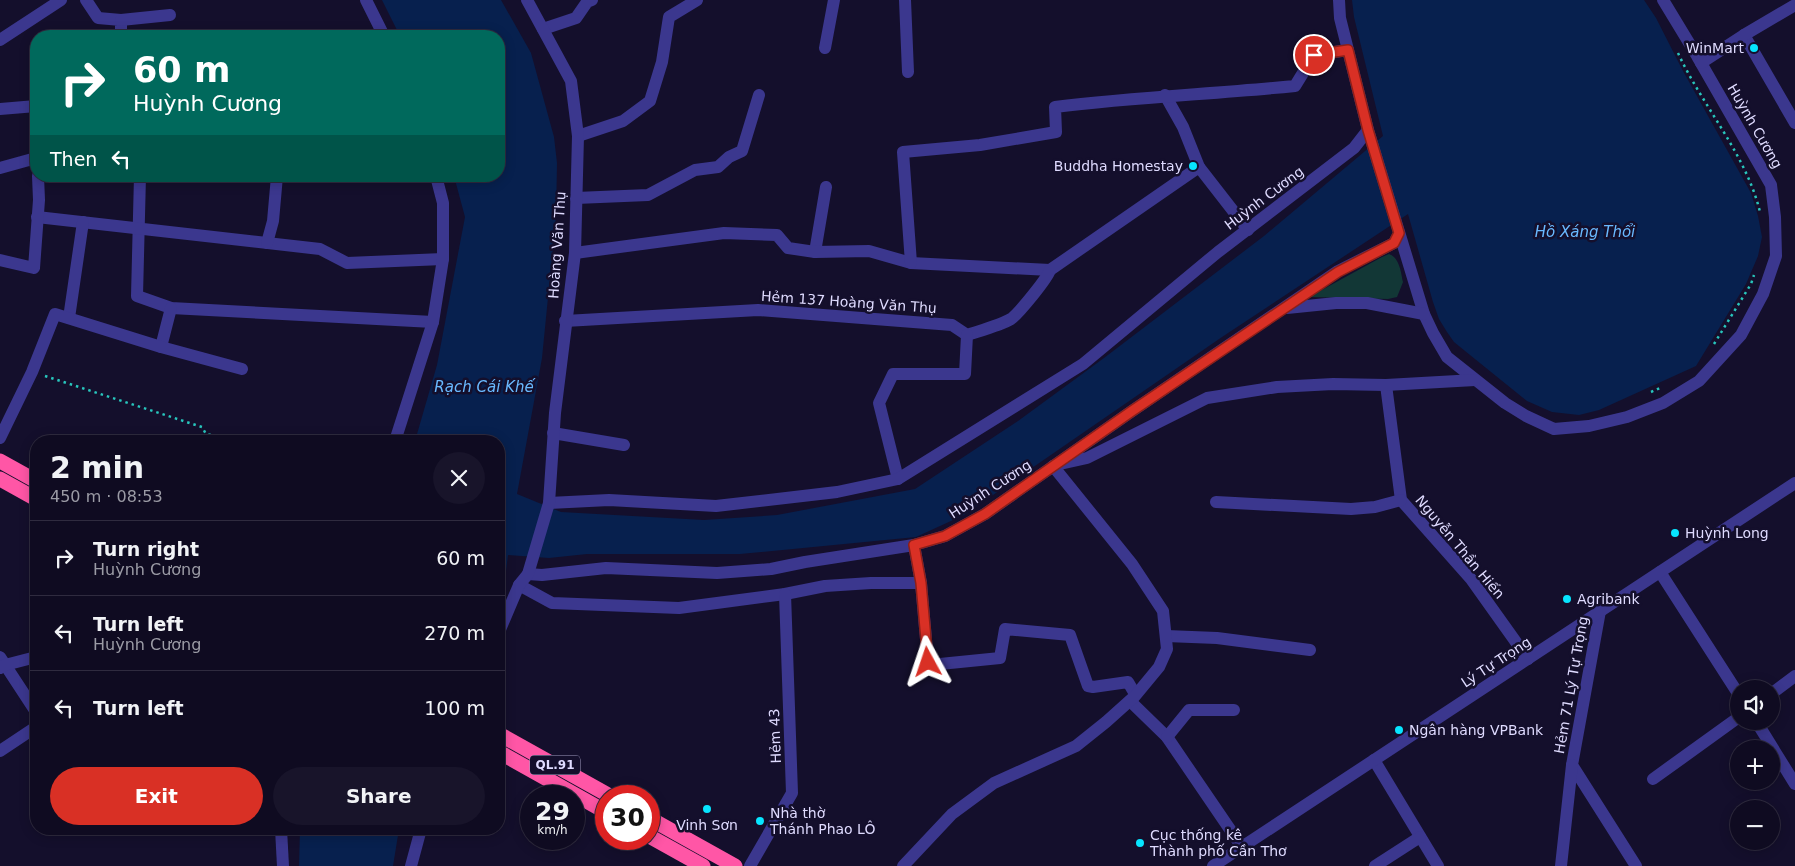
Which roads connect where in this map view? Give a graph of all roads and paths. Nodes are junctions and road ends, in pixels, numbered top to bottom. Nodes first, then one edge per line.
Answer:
1 (61, 0) edge
2 (86, 0) edge
3 (366, 0) edge
4 (527, 0) edge
5 (592, 0) edge
6 (697, 0) edge
7 (834, 0) edge
8 (904, 0) edge
9 (1339, 0) edge
10 (1663, 0) edge
11 (1795, 6) edge
12 (170, 15) dead end
13 (121, 20) junction
14 (543, 28) junction
15 (121, 30) edge
16 (381, 30) edge
17 (1744, 35) junction
18 (0, 40) edge
19 (825, 48) dead end
20 (1348, 50) junction
21 (1677, 50) dead end
22 (1701, 63) junction
23 (908, 72) dead end
24 (759, 95) dead end
25 (1165, 95) junction
26 (30, 106) edge
27 (0, 109) edge
28 (1795, 123) edge
29 (1370, 135) junction
30 (578, 136) junction
31 (30, 160) edge
32 (1199, 167) junction
33 (0, 168) edge
34 (38, 182) edge
35 (140, 182) edge
36 (276, 182) edge
37 (438, 182) edge
38 (826, 187) dead end
39 (576, 198) junction
40 (38, 217) junction
41 (1762, 221) dead end
42 (83, 222) junction
43 (140, 229) junction
44 (1248, 230) junction
45 (1398, 231) junction
46 (267, 243) junction
47 (815, 252) junction
48 (575, 253) junction
49 (443, 258) junction
50 (0, 260) edge
51 (911, 263) junction
52 (1757, 268) dead end
53 (1050, 270) junction
54 (171, 308) junction
55 (1284, 309) junction
56 (1424, 314) junction
57 (68, 318) junction
58 (565, 321) junction
59 (433, 322) junction
60 (967, 335) junction
61 (161, 347) junction
62 (1712, 348) dead end
63 (242, 369) dead end
64 (32, 372) junction
65 (1475, 380) junction
66 (1670, 383) dead end
67 (1386, 385) junction
68 (1645, 394) dead end
69 (553, 433) junction
70 (211, 435) edge
71 (397, 435) edge
72 (0, 438) edge
73 (624, 444) dead end
74 (0, 461) edge
75 (1052, 466) junction
76 (30, 478) edge
77 (0, 479) edge
78 (898, 479) junction
79 (1795, 483) edge
80 (30, 496) edge
81 (1401, 500) junction
82 (1216, 502) dead end
83 (549, 503) junction
84 (914, 545) junction
85 (1660, 572) junction
86 (528, 574) junction
87 (921, 583) junction
88 (519, 585) junction
89 (786, 594) junction
90 (1600, 611) junction
91 (505, 618) edge
92 (1166, 636) junction
93 (1310, 650) dead end
94 (30, 658) edge
95 (1528, 659) junction
96 (2, 663) edge
97 (1795, 676) edge
98 (1730, 681) edge
99 (1780, 687) edge
100 (1132, 697) junction
101 (30, 703) edge
102 (1234, 710) dead end
103 (1730, 723) edge
104 (1762, 730) edge
105 (30, 731) edge
106 (505, 737) edge
107 (1167, 737) junction
108 (0, 751) edge
109 (505, 755) edge
110 (1374, 760) junction
111 (1572, 765) junction
112 (1653, 779) dead end
113 (1795, 784) edge
114 (595, 788) edge
115 (595, 806) edge
116 (660, 824) edge
117 (281, 835) edge
118 (419, 835) edge
119 (1420, 837) junction
120 (660, 842) edge
121 (1242, 847) junction
122 (283, 866) edge
123 (411, 866) edge
124 (703, 866) edge
125 (735, 866) edge
126 (750, 866) edge
127 (903, 866) edge
128 (1213, 866) edge
129 (1375, 866) edge
130 (1438, 866) edge
131 (1561, 866) edge
132 (1636, 866) edge

1 - 18 street
2 - 13 street
3 - 16 street
4 - 14 street, Hoàng Văn Thụ
5 - 14 street
6 - 30 street
7 - 19 street
8 - 23 street
9 - 20 street, Huỳnh Cương
10 - 22 street, Huỳnh Cương
11 - 17 street
12 - 13 street
13 - 15 street
14 - 30 street, Hoàng Văn Thụ
17 - 22 street
17 - 28 street
20 - 25 street
20 - 29 street, Huỳnh Cương
21 - 41 path
22 - 65 street, Huỳnh Cương
24 - 39 street
25 - 32 street
25 - 51 street
26 - 27 street
29 - 44 street, Huỳnh Cương
29 - 45 street, Huỳnh Cương
30 - 39 street, Hoàng Văn Thụ
31 - 33 street
32 - 44 street
32 - 53 street
34 - 40 street
35 - 43 street
36 - 46 street
37 - 49 street
38 - 47 street
39 - 48 street, Hoàng Văn Thụ
40 - 42 street
40 - 50 street
42 - 43 street
42 - 57 street
43 - 46 street
43 - 54 street
44 - 78 street, Huỳnh Cương
45 - 55 street, Huỳnh Cương
45 - 56 street, Huỳnh Cương
46 - 49 street
47 - 48 street
47 - 51 street
48 - 58 street, Hoàng Văn Thụ
49 - 59 street
51 - 53 street
52 - 62 path
53 - 60 street
54 - 59 street
54 - 61 street
55 - 56 street
55 - 75 street, Huỳnh Cương
56 - 65 street, Huỳnh Cương
57 - 61 street
57 - 64 street
58 - 60 street, Hẻm 137 Hoàng Văn Thụ
58 - 69 street, Hoàng Văn Thụ
59 - 71 street
60 - 78 street
61 - 63 street
64 - 70 path
64 - 72 street
65 - 67 street
66 - 68 path
67 - 75 street
67 - 81 street, Nguyễn Thần Hiến
69 - 73 street
69 - 83 street, Hoàng Văn Thụ
74 - 76 highway
75 - 84 street, Huỳnh Cương
75 - 92 street
77 - 80 highway
78 - 83 street, Huỳnh Cương
79 - 85 street, Lý Tự Trọng
81 - 82 street
81 - 95 street, Nguyễn Thần Hiến
83 - 86 street, Hoàng Văn Thụ
84 - 86 street, Huỳnh Cương
84 - 87 street
85 - 90 street, Lý Tự Trọng
85 - 98 street
86 - 88 street
87 - 89 street
87 - 100 street
88 - 89 street
88 - 91 street
89 - 126 street, Hẻm 43
90 - 95 street, Lý Tự Trọng
90 - 111 street, Hẻm 71 Lý Tự Trọng
92 - 93 street
92 - 100 street
94 - 96 street
95 - 110 street, Lý Tự Trọng
96 - 101 street
97 - 99 street
100 - 107 street
100 - 127 street
102 - 107 street
103 - 112 street
104 - 113 street
105 - 108 street
106 - 114 highway, QL.91
107 - 121 street
109 - 115 highway, QL.91
110 - 119 street
110 - 121 street, Lý Tự Trọng
111 - 131 street, Hẻm 71 Lý Tự Trọng
111 - 132 street, Hẻm 71 Lý Tự Trọng
116 - 125 highway
117 - 122 street
118 - 123 street
119 - 129 street
119 - 130 street
120 - 124 highway
121 - 128 street, Lý Tự Trọng

